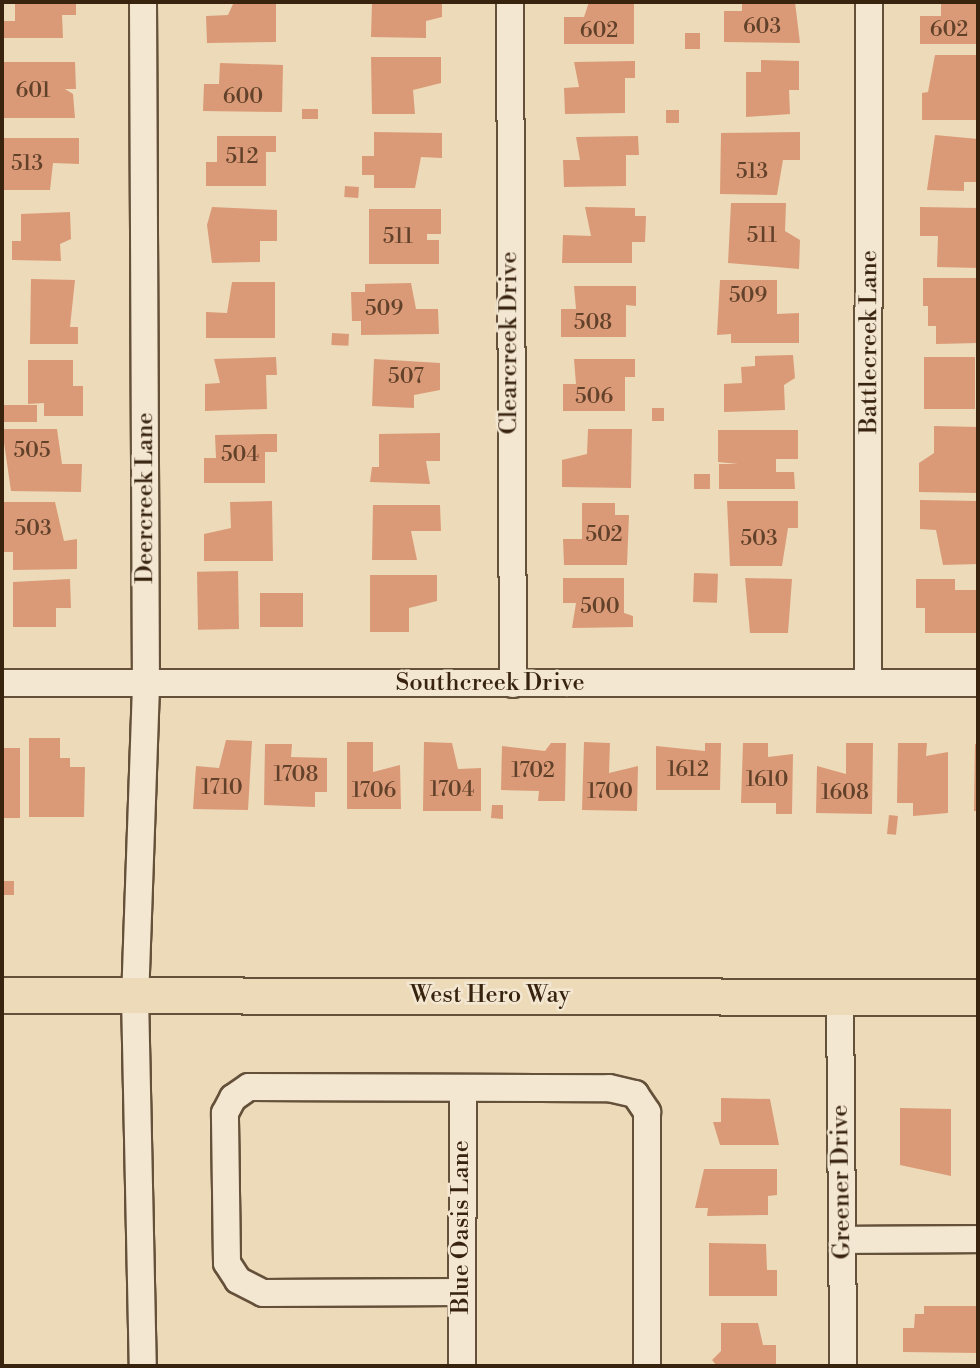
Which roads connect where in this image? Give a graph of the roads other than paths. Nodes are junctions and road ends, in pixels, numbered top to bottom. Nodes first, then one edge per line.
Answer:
1 (143, 2) edge
2 (510, 2) edge
3 (869, 2) edge
4 (868, 682) junction
5 (2, 683) edge
6 (978, 683) edge
7 (513, 684) junction
8 (146, 686) junction
9 (2, 995) edge
10 (135, 995) junction
11 (839, 997) junction
12 (978, 997) edge
13 (463, 1088) junction
14 (978, 1239) edge
15 (844, 1240) junction
16 (461, 1292) junction
17 (143, 1366) edge
18 (462, 1366) edge
19 (647, 1366) edge
20 (843, 1366) edge

1 - 8 street, Deercreek Lane
2 - 7 street, Clearcreek Drive
3 - 4 street, Battlecreek Lane
4 - 6 street, Southcreek Drive
4 - 7 street, Southcreek Drive
5 - 8 street, Southcreek Drive
7 - 8 street, Southcreek Drive
8 - 10 street, Deercreek Lane
9 - 10 main road, West Hero Way
10 - 11 main road, West Hero Way
10 - 17 street, Deercreek Lane
11 - 12 main road, West Hero Way
11 - 15 street, Greener Drive
13 - 16 street, Blue Oasis Lane
13 - 16 street
13 - 19 street
14 - 15 street
15 - 20 street, Greener Drive
16 - 18 street, Blue Oasis Lane

